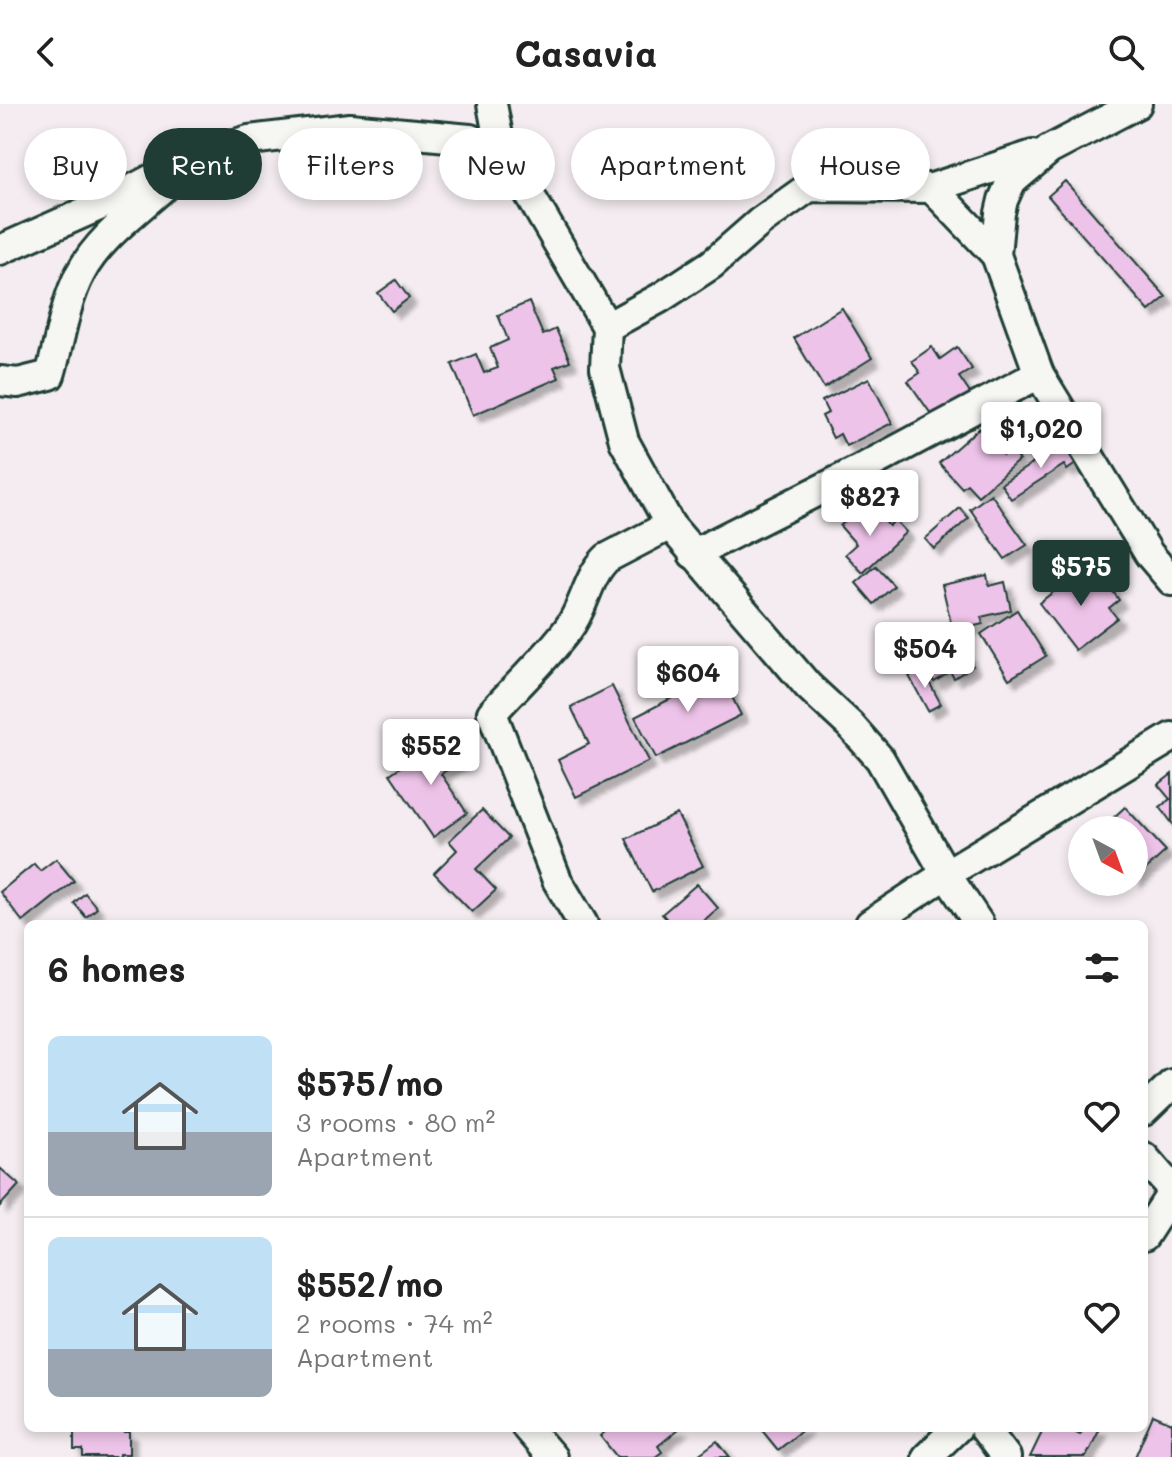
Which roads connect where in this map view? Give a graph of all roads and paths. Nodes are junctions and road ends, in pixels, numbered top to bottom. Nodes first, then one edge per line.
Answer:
1 (492, 104) edge
2 (1137, 104) edge
3 (496, 128) edge
4 (439, 136) edge
5 (262, 138) edge
6 (1049, 150) junction
7 (143, 184) edge
8 (932, 188) junction
9 (149, 200) edge
10 (533, 200) edge
11 (0, 250) edge
12 (996, 255) junction
13 (607, 327) junction
14 (1039, 374) junction
15 (0, 381) edge
16 (670, 525) junction
17 (693, 554) junction
18 (1172, 581) edge
19 (1172, 737) edge
20 (946, 874) junction
21 (581, 920) edge
22 (876, 920) edge
23 (976, 920) edge
24 (1172, 1084) edge
25 (1148, 1107) edge
26 (1148, 1162) edge
27 (1172, 1191) edge
28 (1148, 1230) edge
29 (530, 1432) edge
30 (953, 1432) edge
31 (987, 1432) edge
32 (552, 1457) edge
33 (927, 1457) edge
34 (1006, 1457) edge

1 - 3 street
2 - 6 street
4 - 5 street
6 - 8 street
6 - 12 street
7 - 11 street
8 - 12 street
8 - 13 street
9 - 15 street
10 - 13 street
12 - 14 street
13 - 16 street
14 - 17 street
14 - 18 street
16 - 17 street
16 - 21 street
17 - 20 street
19 - 20 street
20 - 22 street
20 - 23 street
24 - 25 street
26 - 27 street
27 - 28 street
29 - 32 street
30 - 33 street
31 - 34 street

